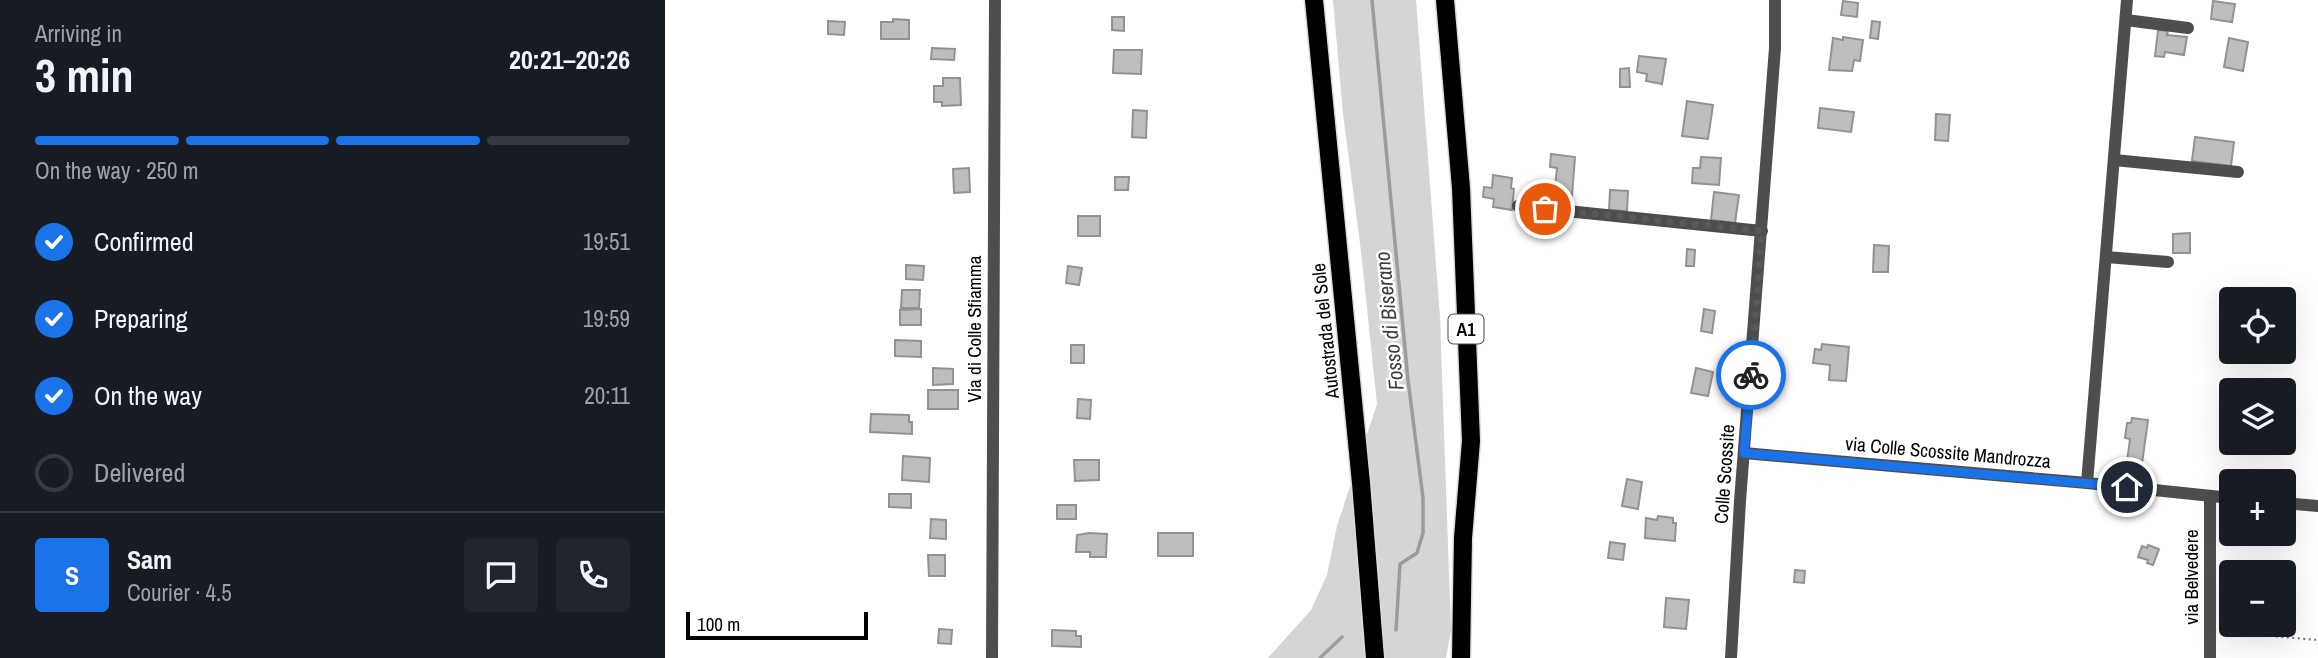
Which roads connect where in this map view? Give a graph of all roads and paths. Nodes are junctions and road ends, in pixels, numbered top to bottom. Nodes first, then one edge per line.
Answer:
1 (995, 0) edge
2 (1314, 0) edge
3 (1444, 0) edge
4 (1775, 0) edge
5 (2127, 0) edge
6 (2126, 20) junction
7 (2188, 28) dead end
8 (2114, 160) junction
9 (2238, 172) dead end
10 (1518, 206) dead end
11 (1762, 231) junction
12 (2106, 257) junction
13 (2168, 262) dead end
14 (1744, 453) junction
15 (2087, 483) junction
16 (2210, 496) junction
17 (2219, 497) edge
18 (2296, 504) edge
19 (2318, 506) edge
20 (2210, 631) junction
21 (2318, 640) edge
22 (992, 658) edge
23 (1375, 658) edge
24 (1461, 658) edge
25 (1731, 658) edge
26 (2210, 658) edge

1 - 22 street, Via di Colle Sfiamma
2 - 23 highway, Autostrada del Sole
3 - 24 highway, A1
4 - 11 street, Colle Scossite
5 - 6 street
6 - 7 street
6 - 8 street
8 - 9 street
8 - 12 street
10 - 11 street
11 - 14 street, Colle Scossite
12 - 13 street
12 - 15 street
14 - 15 street, via Colle Scossite Mandrozza
14 - 25 street, Colle Scossite
15 - 16 street, via Colle Scossite Mandrozza
16 - 17 street, via Colle Scossite Mandrozza
16 - 20 street, via Belvedere
18 - 19 street
20 - 21 path
20 - 26 street, via Belvedere

